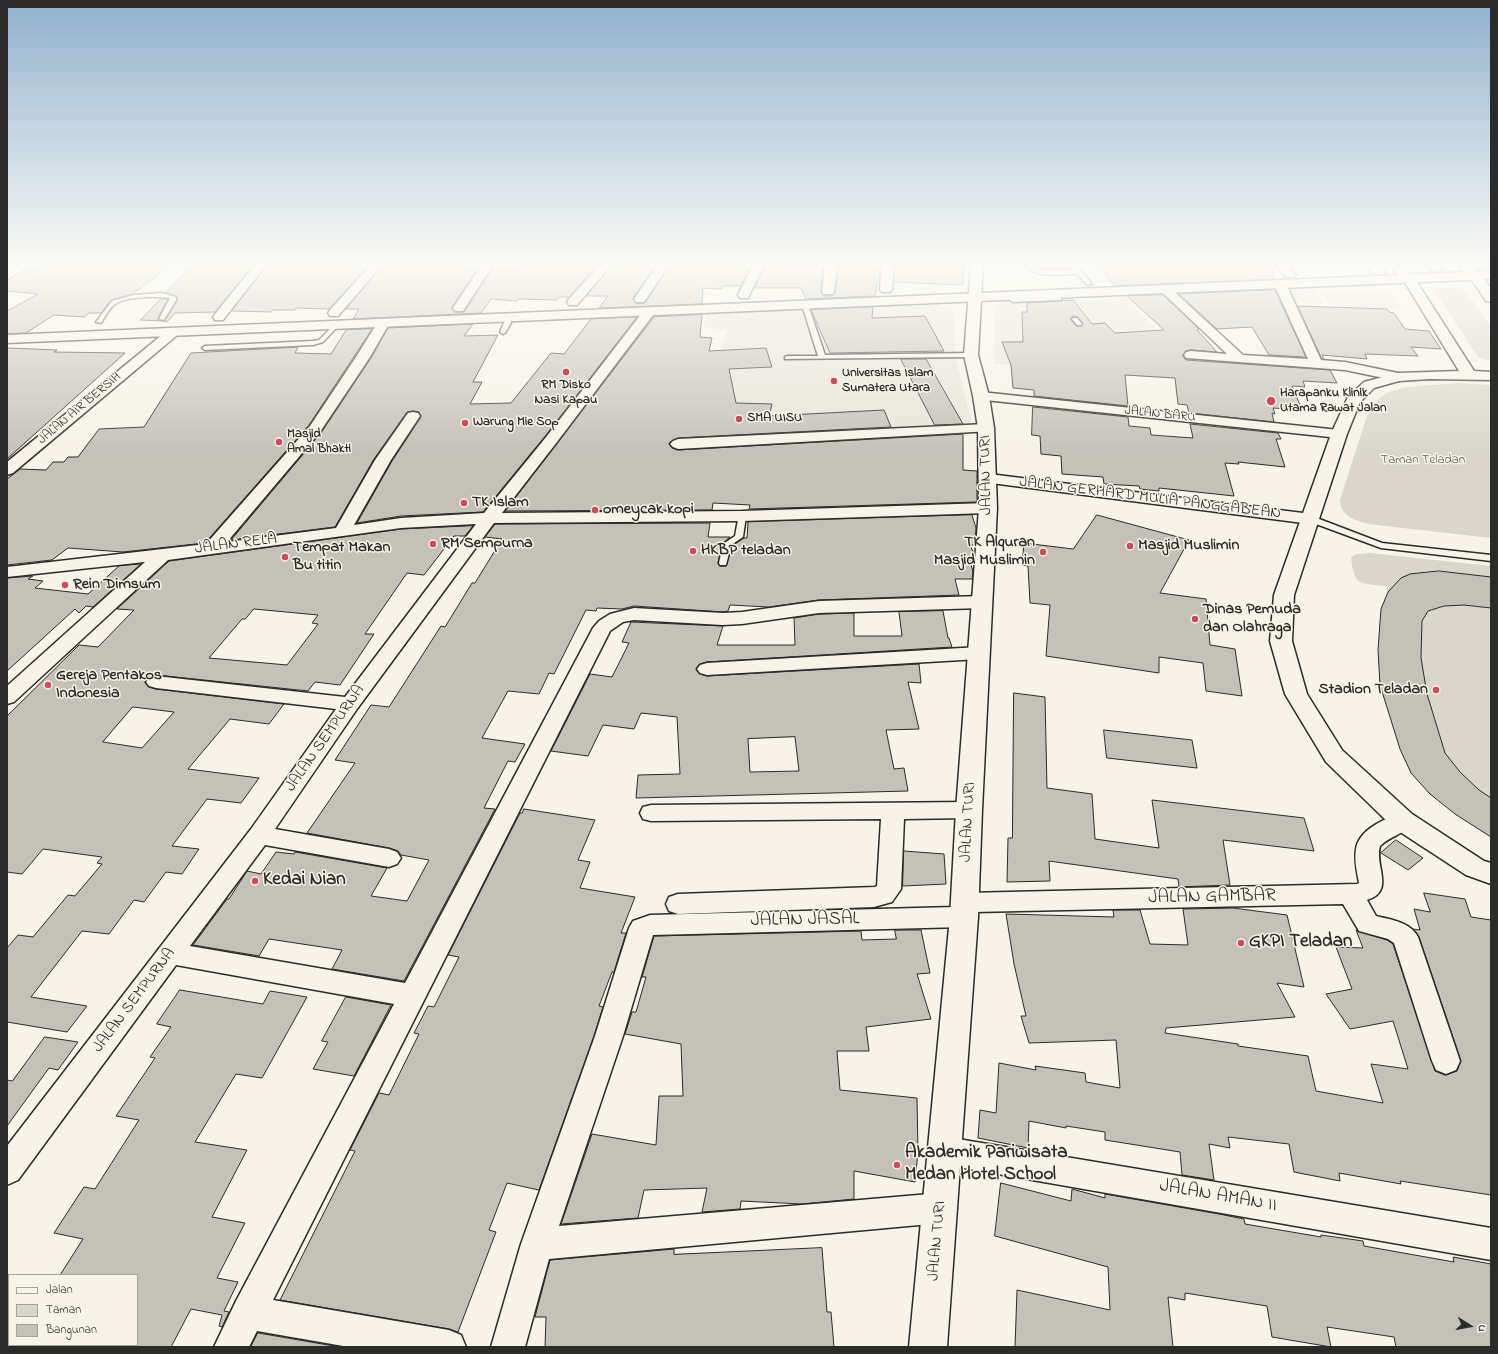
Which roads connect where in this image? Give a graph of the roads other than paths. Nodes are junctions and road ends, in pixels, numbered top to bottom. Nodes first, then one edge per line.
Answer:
1 (228, 328) edge
2 (329, 328) edge
3 (380, 328) edge
4 (505, 328) edge
5 (629, 328) edge
6 (813, 328) edge
7 (973, 328) edge
8 (1207, 328) edge
9 (1303, 328) edge
10 (1439, 328) edge
11 (503, 332) dead end
12 (172, 333) junction
13 (7, 340) edge
14 (205, 348) dead end
15 (1191, 354) dead end
16 (971, 355) junction
17 (822, 357) junction
18 (787, 358) dead end
19 (1239, 358) junction
20 (1316, 363) junction
21 (1469, 375) junction
22 (1491, 376) edge
23 (1398, 377) junction
24 (981, 396) junction
25 (413, 416) dead end
26 (986, 428) junction
27 (1339, 434) junction
28 (678, 444) dead end
29 (10, 466) edge
30 (988, 479) junction
31 (988, 508) junction
32 (742, 516) junction
33 (489, 518) junction
34 (1311, 519) junction
35 (342, 532) junction
36 (212, 548) junction
37 (163, 555) junction
38 (1491, 558) edge
39 (723, 563) dead end
40 (7, 572) edge
41 (982, 602) junction
42 (979, 653) junction
43 (707, 669) dead end
44 (156, 682) dead end
45 (7, 697) edge
46 (350, 704) junction
47 (893, 810) junction
48 (970, 810) junction
49 (651, 813) dead end
50 (1403, 821) junction
51 (259, 834) junction
52 (390, 858) dead end
53 (1491, 874) edge
54 (1350, 894) junction
55 (678, 904) dead end
56 (965, 910) junction
57 (171, 954) junction
58 (412, 996) junction
59 (1446, 1062) dead end
60 (946, 1151) junction
61 (7, 1170) edge
62 (941, 1208) junction
63 (537, 1244) junction
64 (1491, 1244) edge
65 (248, 1313) junction
66 (231, 1347) edge
67 (449, 1347) edge
68 (508, 1347) edge
69 (928, 1347) edge

1 - 12 main road
2 - 14 lane
3 - 36 street
4 - 11 lane
5 - 33 street, JALAN SEMPURNA
6 - 17 lane
7 - 16 main road, JALAN TURI
8 - 19 street
9 - 20 street
10 - 21 main road
12 - 13 main road
12 - 29 street, JALAN AIR BERSIH
15 - 19 street
16 - 17 lane
16 - 24 main road, JALAN TURI
17 - 18 lane
19 - 20 street
20 - 23 street
21 - 22 main road
21 - 23 main road
23 - 27 main road
24 - 26 main road, JALAN TURI
24 - 27 street, JALAN BARU
25 - 35 street
26 - 28 street
26 - 30 main road, JALAN TURI
27 - 34 main road
30 - 31 main road, JALAN TURI
30 - 34 street, JALAN GERHARD MULIA PANGGABEAN
31 - 32 street, JALAN RELA
31 - 41 main road, JALAN TURI
32 - 33 street, JALAN RELA
32 - 39 lane
33 - 35 street, JALAN RELA
33 - 46 street, JALAN SEMPURNA
34 - 38 lane
34 - 50 main road
35 - 36 street, JALAN RELA
36 - 37 street, JALAN RELA
37 - 40 street, JALAN RELA
37 - 45 street
41 - 42 main road, JALAN TURI
41 - 58 street
42 - 43 street
42 - 48 main road, JALAN TURI
44 - 46 street
46 - 51 street, JALAN SEMPURNA
47 - 48 street
47 - 49 street
47 - 55 street
48 - 56 main road, JALAN TURI
50 - 53 main road
50 - 54 street, JALAN GAMBAR
51 - 52 street
51 - 57 street, JALAN SEMPURNA
54 - 56 street, JALAN GAMBAR
54 - 59 street
56 - 60 main road, JALAN TURI
56 - 63 street, JALAN JASAL
57 - 58 street
57 - 61 street, JALAN SEMPURNA
58 - 65 street
60 - 62 main road, JALAN TURI
60 - 64 street, JALAN AMAN II
62 - 63 street
62 - 69 main road, JALAN TURI
63 - 68 street
65 - 66 street
65 - 67 street

